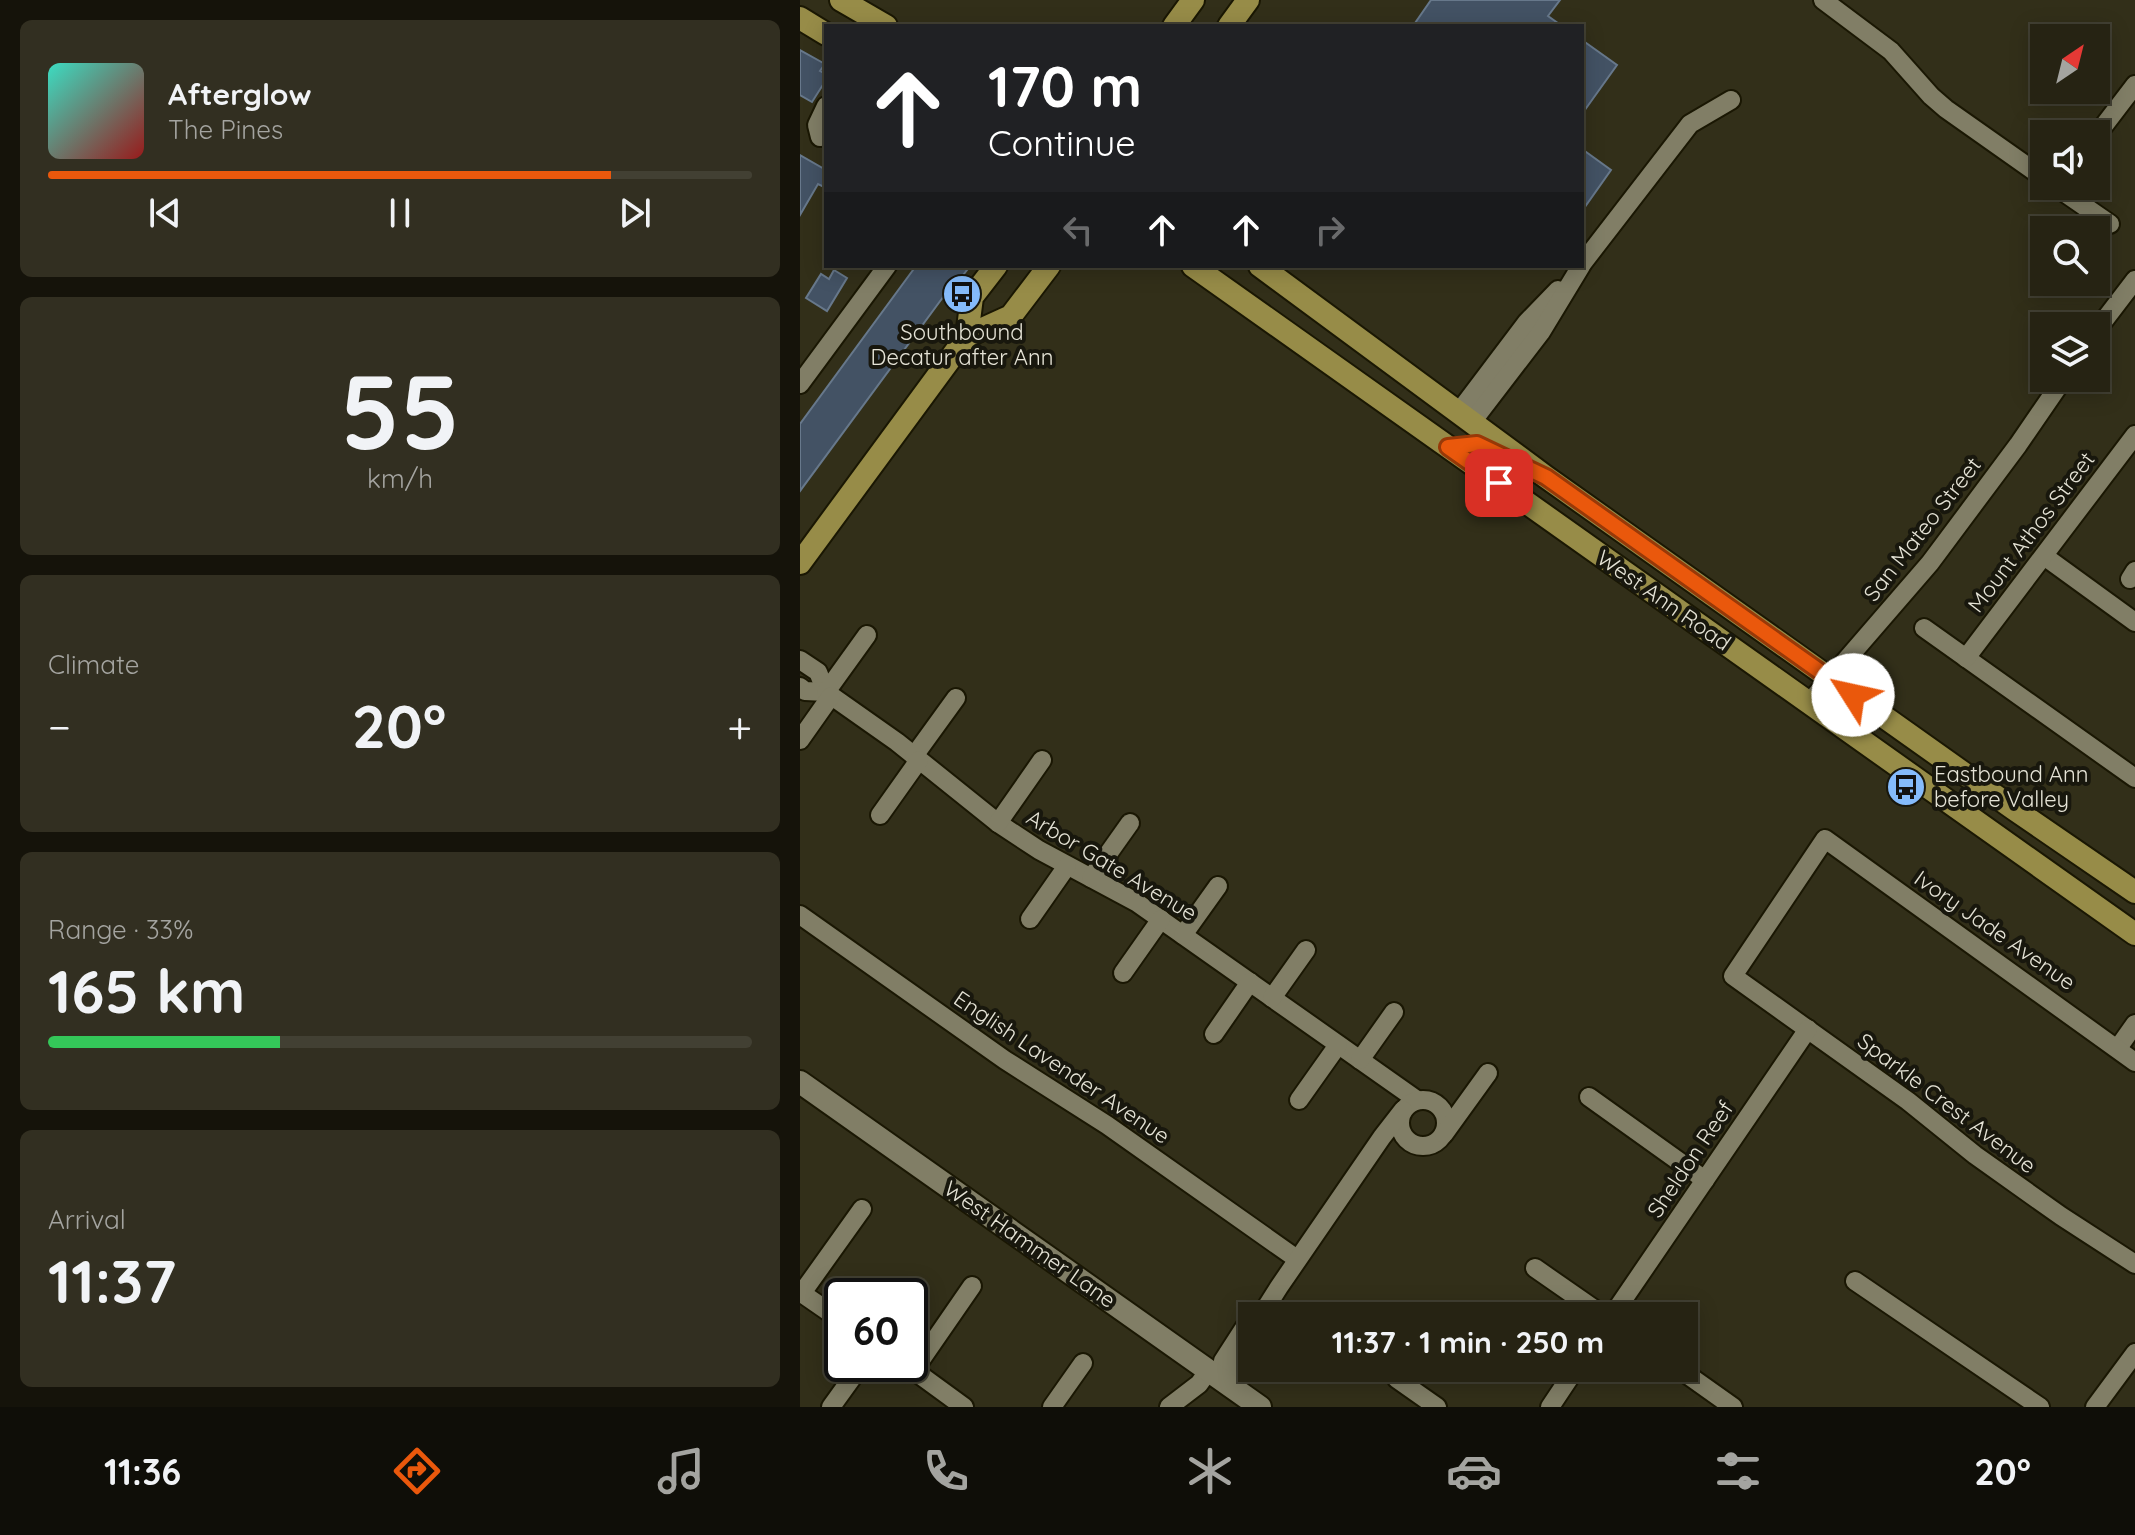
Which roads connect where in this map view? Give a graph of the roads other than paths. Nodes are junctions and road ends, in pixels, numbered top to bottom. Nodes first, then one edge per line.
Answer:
1 (841, 0) edge
2 (1193, 0) edge
3 (1248, 0) edge
4 (1823, 0) edge
5 (800, 18) edge
6 (883, 24) edge
7 (1175, 24) edge
8 (1230, 24) edge
9 (824, 33) edge
10 (2135, 85) edge
11 (1731, 100) dead end
12 (824, 110) edge
13 (2108, 120) edge
14 (800, 124) edge
15 (824, 137) edge
16 (2030, 167) edge
17 (2076, 200) edge
18 (2099, 216) edge
19 (1584, 262) edge
20 (886, 268) edge
21 (994, 268) edge
22 (1047, 268) edge
23 (1196, 268) edge
24 (1263, 268) edge
25 (1580, 268) edge
26 (2135, 280) edge
27 (2110, 313) edge
28 (967, 336) junction
29 (1352, 380) junction
30 (800, 384) edge
31 (2054, 392) edge
32 (1466, 417) junction
33 (2135, 435) edge
34 (1448, 447) junction
35 (1546, 477) junction
36 (2044, 556) junction
37 (800, 563) edge
38 (2135, 622) edge
39 (1924, 628) dead end
40 (867, 635) dead end
41 (1966, 658) junction
42 (800, 660) edge
43 (1830, 679) junction
44 (800, 687) edge
45 (828, 694) junction
46 (956, 698) dead end
47 (1809, 703) junction
48 (800, 740) edge
49 (916, 758) junction
50 (1042, 760) dead end
51 (2135, 778) edge
52 (880, 815) dead end
53 (998, 823) junction
54 (1130, 823) dead end
55 (1067, 866) junction
56 (1091, 878) junction
57 (1218, 886) dead end
58 (2135, 892) edge
59 (800, 915) edge
60 (1030, 919) dead end
61 (1161, 919) junction
62 (2135, 934) edge
63 (1183, 935) junction
64 (1306, 950) dead end
65 (1123, 973) dead end
66 (1733, 976) joint
67 (1250, 982) junction
68 (1272, 998) junction
69 (1394, 1012) dead end
70 (2135, 1024) edge
71 (1808, 1029) junction
72 (1214, 1034) dead end
73 (1338, 1045) junction
74 (2118, 1048) junction
75 (1360, 1060) junction
76 (2135, 1062) edge
77 (1488, 1073) dead end
78 (800, 1082) edge
79 (1589, 1097) dead end
80 (1299, 1100) dead end
81 (1410, 1105) junction
82 (1442, 1136) junction
83 (1705, 1180) junction
84 (862, 1209) dead end
85 (1297, 1259) junction
86 (2135, 1264) edge
87 (1535, 1268) dead end
88 (1855, 1281) dead end
89 (972, 1286) dead end
90 (801, 1292) edge
91 (1268, 1302) edge
92 (1584, 1302) edge
93 (1622, 1302) edge
94 (824, 1308) edge
95 (1238, 1341) edge
96 (928, 1343) edge
97 (2135, 1353) edge
98 (1083, 1363) dead end
99 (1238, 1367) edge
100 (1215, 1374) junction
101 (928, 1381) edge
102 (849, 1382) edge
103 (1401, 1382) edge
104 (1567, 1382) edge
105 (1698, 1382) edge
106 (831, 1407) edge
107 (964, 1407) edge
108 (1052, 1407) edge
109 (1169, 1407) edge
110 (1260, 1407) edge
111 (1437, 1407) edge
112 (1550, 1407) edge
113 (1733, 1407) edge
114 (2040, 1407) edge
115 (2095, 1407) edge

1 - 6 main road
2 - 7 main road
3 - 8 main road
4 - 16 street
5 - 9 main road
10 - 13 street
11 - 19 street
12 - 15 street
14 - 15 street
17 - 18 street
20 - 30 street
21 - 28 main road
22 - 28 main road
23 - 29 main road, West Ann Road
24 - 32 main road, West Ann Road
25 - 32 street
26 - 27 street
28 - 37 main road
29 - 32 main road
29 - 34 main road, West Ann Road
31 - 43 street, San Mateo Street
32 - 35 main road, West Ann Road
33 - 36 street, Mount Athos Street
34 - 35 main road
34 - 47 main road, West Ann Road
35 - 43 main road, West Ann Road
36 - 38 street
36 - 41 street, Mount Athos Street
39 - 41 street
40 - 45 street
41 - 51 street
42 - 45 street, Arbor Gate Avenue
43 - 47 street, San Mateo Street
43 - 58 main road, West Ann Road
44 - 45 street, Arbor Gate Avenue
45 - 48 street
45 - 49 street, Arbor Gate Avenue
46 - 49 street
47 - 62 main road, West Ann Road
49 - 52 street
49 - 53 street, Arbor Gate Avenue
50 - 53 street
53 - 55 street, Arbor Gate Avenue
54 - 56 street
55 - 56 street, Arbor Gate Avenue
55 - 60 street
56 - 61 street, Arbor Gate Avenue
57 - 63 street
59 - 85 street, English Lavender Avenue
61 - 63 street, Arbor Gate Avenue
61 - 65 street
63 - 67 street, Arbor Gate Avenue
64 - 68 street
66 - 71 street, Sparkle Crest Avenue
66 - 74 street, Ivory Jade Avenue
67 - 68 street, Arbor Gate Avenue
67 - 72 street
68 - 73 street, Arbor Gate Avenue
69 - 75 street
70 - 74 street
71 - 83 street, Sheldon Reef
71 - 86 street, Sparkle Crest Avenue
73 - 75 street, Arbor Gate Avenue
73 - 80 street
74 - 76 street, Ivory Jade Avenue
75 - 81 street, Arbor Gate Avenue
77 - 82 street
78 - 100 street, West Hammer Lane
79 - 83 street
81 - 82 street
81 - 82 street
81 - 85 street
83 - 93 street, Sheldon Reef
84 - 90 street
85 - 91 street
87 - 92 street
88 - 114 street
89 - 96 street
90 - 94 street
95 - 100 street
97 - 115 street
98 - 108 street
99 - 100 street
100 - 109 street
100 - 110 street, West Hammer Lane
101 - 107 street
102 - 106 street
103 - 111 street
104 - 112 street
105 - 113 street

